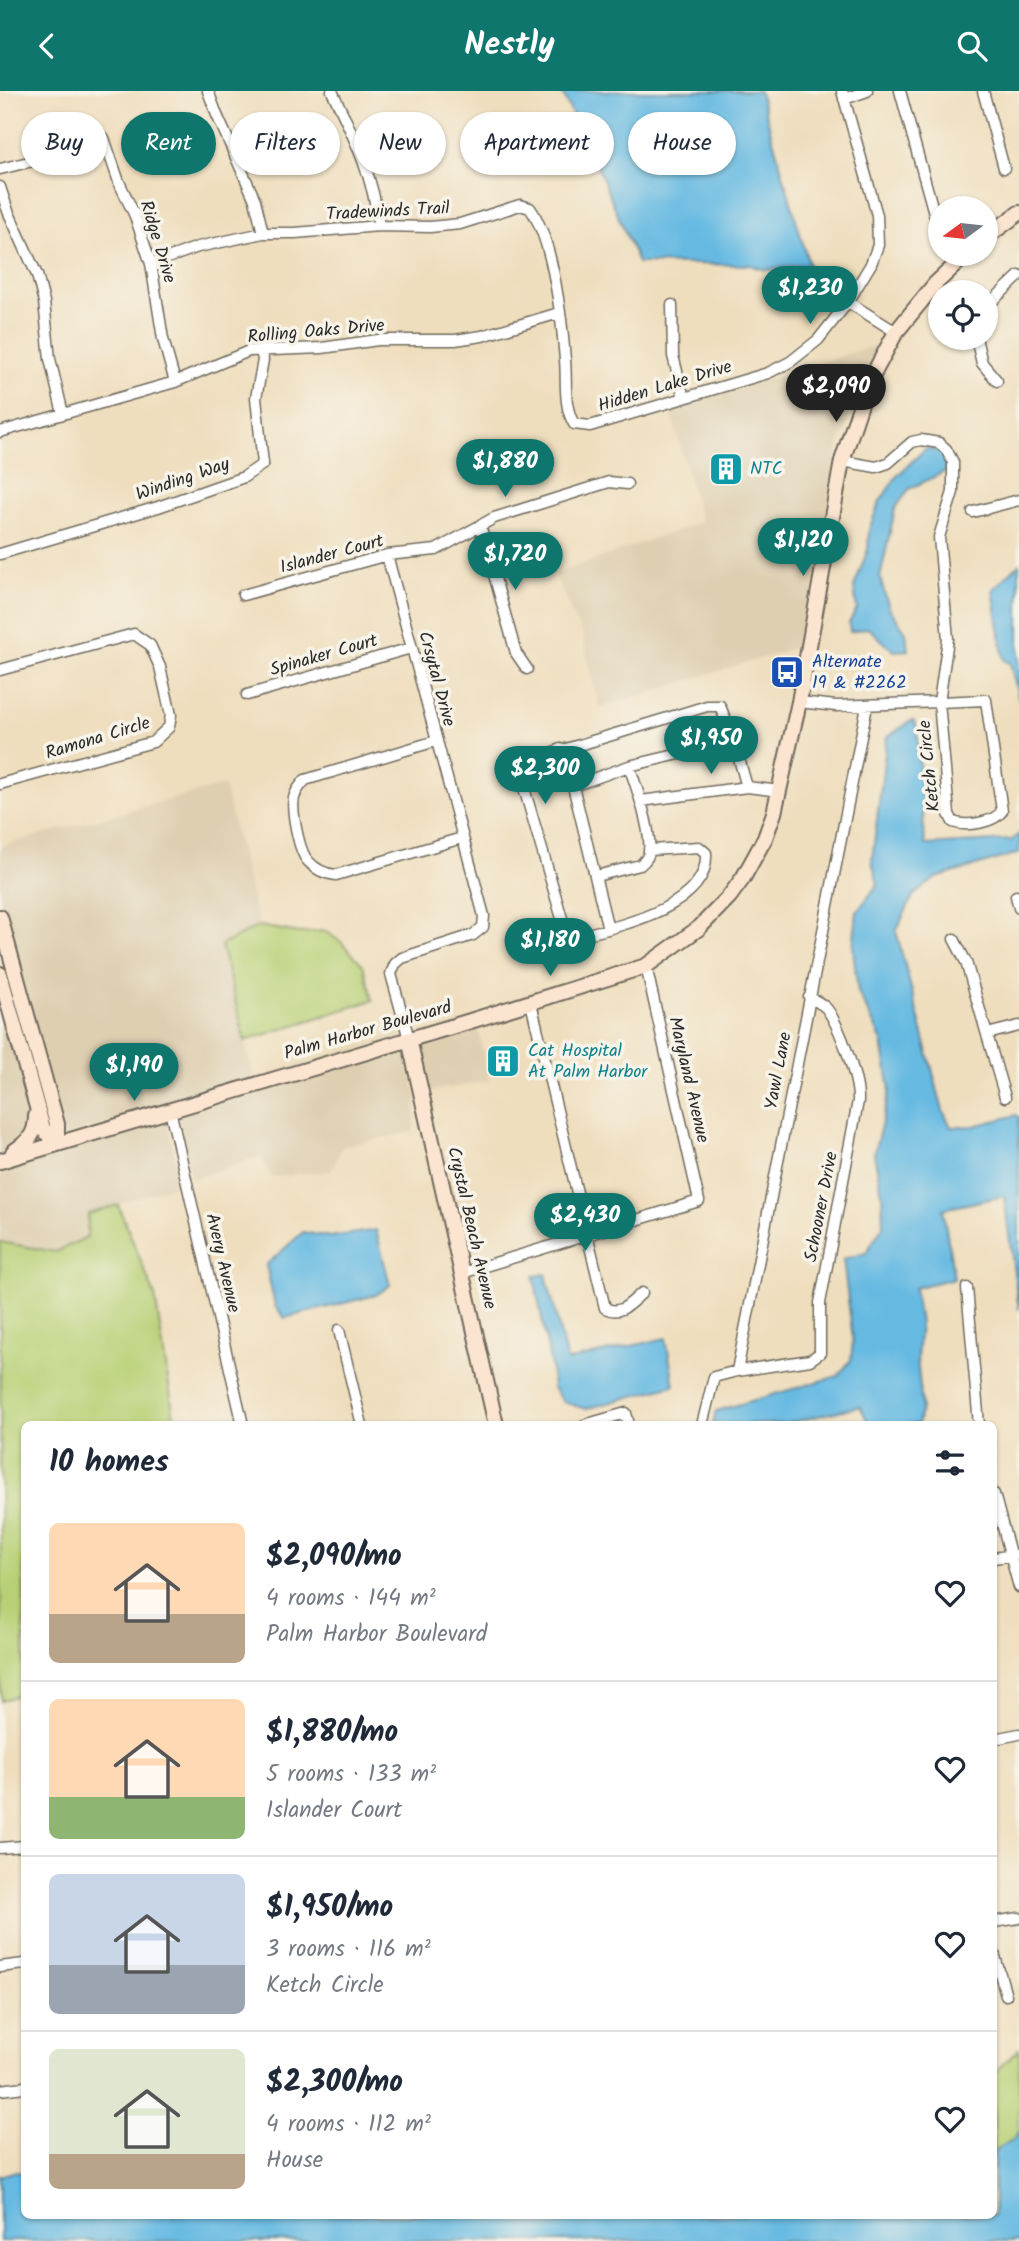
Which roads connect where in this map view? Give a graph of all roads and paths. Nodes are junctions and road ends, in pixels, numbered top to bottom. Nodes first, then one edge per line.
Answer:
1 (208, 91) edge
2 (332, 91) edge
3 (867, 91) edge
4 (900, 91) edge
5 (983, 91) edge
6 (843, 95) edge
7 (1004, 168) dead end
8 (0, 169) edge
9 (0, 187) edge
10 (929, 196) edge
11 (1019, 213) edge
12 (379, 226) junction
13 (998, 228) edge
14 (262, 233) junction
15 (151, 264) junction
16 (954, 266) edge
17 (1019, 276) edge
18 (998, 295) edge
19 (848, 302) junction
20 (672, 305) dead end
21 (559, 313) junction
22 (896, 332) junction
23 (261, 350) junction
24 (979, 350) edge
25 (997, 381) dead end
26 (175, 382) junction
27 (684, 398) junction
28 (62, 414) junction
29 (574, 424) joint
30 (0, 432) edge
31 (842, 461) junction
32 (627, 484) dead end
33 (1019, 500) edge
34 (973, 513) dead end
35 (480, 525) junction
36 (0, 554) edge
37 (387, 555) junction
38 (243, 596) dead end
39 (411, 648) junction
40 (527, 669) dead end
41 (0, 670) edge
42 (247, 695) dead end
43 (799, 702) junction
44 (939, 702) junction
45 (867, 706) junction
46 (734, 740) junction
47 (436, 741) junction
48 (560, 749) junction
49 (629, 767) junction
50 (0, 784) edge
51 (573, 786) junction
52 (747, 787) junction
53 (780, 791) junction
54 (641, 801) junction
55 (462, 838) junction
56 (649, 850) junction
57 (596, 876) junction
58 (1016, 897) dead end
59 (1019, 908) edge
60 (0, 917) edge
61 (608, 929) junction
62 (954, 939) dead end
63 (646, 966) junction
64 (0, 974) edge
65 (809, 997) junction
66 (531, 1003) junction
67 (1019, 1026) edge
68 (987, 1034) junction
69 (409, 1039) junction
70 (1005, 1097) dead end
71 (37, 1104) junction
72 (170, 1110) junction
73 (57, 1143) junction
74 (0, 1161) edge
75 (587, 1237) junction
76 (462, 1273) junction
77 (967, 1288) dead end
78 (642, 1293) dead end
79 (340, 1330) dead end
80 (737, 1371) junction
81 (242, 1421) edge
82 (361, 1421) edge
83 (495, 1421) edge
84 (598, 1421) edge
85 (628, 1421) edge
86 (703, 1421) edge
87 (979, 1421) edge
88 (997, 1503) edge
89 (1015, 1555) edge
90 (997, 1558) edge
91 (1019, 1587) edge
92 (1019, 1734) edge
93 (997, 1738) edge
94 (21, 1846) edge
95 (0, 1848) edge
96 (1019, 1918) edge
97 (997, 1922) edge
98 (21, 1964) edge
99 (997, 1964) edge
100 (0, 1967) edge
101 (1006, 1995) dead end
102 (21, 2087) edge
103 (0, 2090) edge

1 - 14 street
2 - 12 street
3 - 6 street
4 - 10 street
5 - 7 street
6 - 19 street, Hidden Lake Drive
8 - 15 street, Ridge Drive
9 - 28 street
11 - 13 main road
12 - 14 street, Tradewinds Trail
12 - 21 street, Tradewinds Trail
14 - 15 street, Tradewinds Trail
15 - 26 street, Ridge Drive
16 - 22 main road
17 - 18 street
19 - 22 street
19 - 27 street, Hidden Lake Drive
20 - 27 street
21 - 23 street, Rolling Oaks Drive
21 - 29 street, Tradewinds Trail
22 - 31 main road
23 - 26 street, Rolling Oaks Drive
23 - 36 street, Winding Way
24 - 25 street
26 - 28 street, Rolling Oaks Drive
27 - 29 street, Hidden Lake Drive
28 - 30 street, Rolling Oaks Drive
31 - 43 main road
31 - 44 street
32 - 35 street, Islander Court
33 - 34 street
35 - 37 street, Islander Court
35 - 40 street
37 - 38 street, Islander Court
37 - 39 street, Crsytal Drive
39 - 42 street, Spinaker Court
39 - 47 street, Crsytal Drive
41 - 50 street, Ramona Circle
43 - 45 street, Ketch Circle
43 - 53 main road, Palm Harbor Boulevard
44 - 44 street, Ketch Circle
44 - 45 street, Ketch Circle
45 - 65 street, Yawl Lane
46 - 48 street
46 - 49 street
46 - 52 street
47 - 55 street, Crsytal Drive
47 - 55 street
48 - 51 street
48 - 61 street
49 - 51 street
49 - 54 street
51 - 57 street
52 - 53 street
52 - 54 street
53 - 63 main road, Palm Harbor Boulevard
54 - 56 street
55 - 69 street, Crsytal Drive
56 - 57 street
56 - 61 street
57 - 61 street
58 - 59 street
60 - 73 main road
62 - 68 street
63 - 66 main road, Palm Harbor Boulevard
63 - 75 street, Maryland Avenue
64 - 71 main road
65 - 80 street, Yawl Lane
65 - 80 street, Schooner Drive
66 - 69 main road, Palm Harbor Boulevard
66 - 75 street
67 - 68 street
68 - 70 street
69 - 72 main road, Palm Harbor Boulevard
69 - 76 main road, Crystal Beach Avenue
71 - 73 main road
71 - 74 main road
72 - 73 main road, Palm Harbor Boulevard
72 - 81 street, Avery Avenue
73 - 74 main road, Palm Harbor Boulevard
75 - 76 street
75 - 78 street
76 - 83 main road, Crystal Beach Avenue
77 - 87 street
79 - 82 street
80 - 86 street
84 - 85 street
88 - 89 street
89 - 90 street
89 - 91 street
92 - 93 street
94 - 95 street
96 - 97 street
98 - 100 street
99 - 101 street
102 - 103 street

